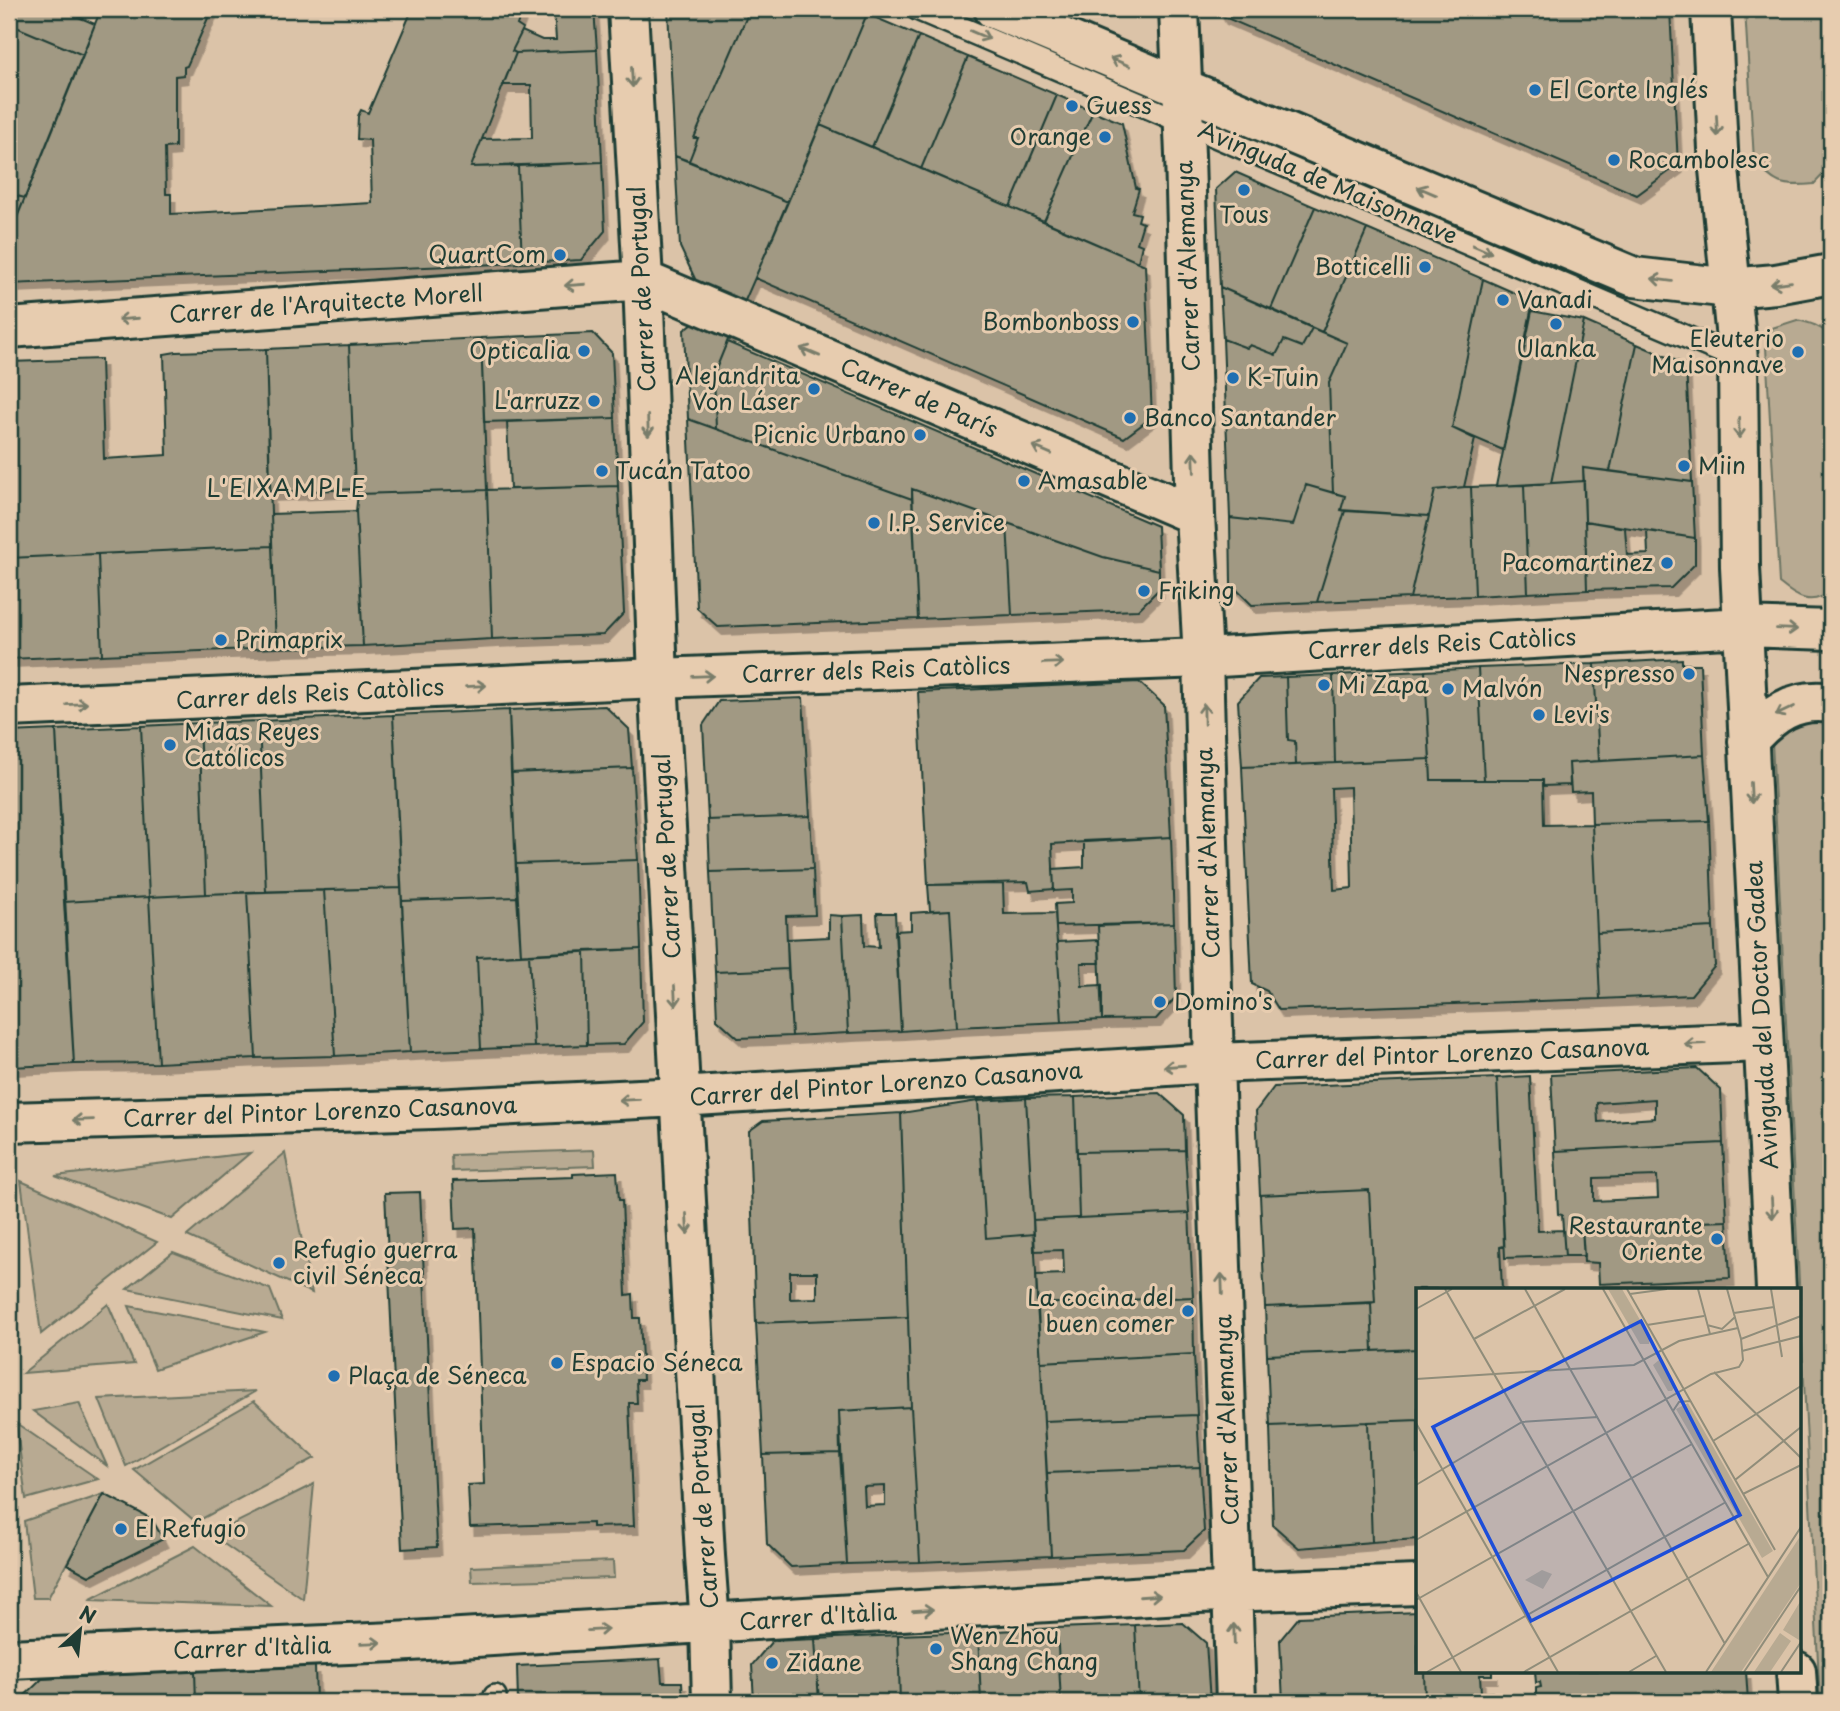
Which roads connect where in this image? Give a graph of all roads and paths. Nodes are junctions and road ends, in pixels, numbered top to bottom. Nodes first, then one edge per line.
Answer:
1 (628, 9) edge
2 (917, 9) edge
3 (994, 9) edge
4 (1179, 9) edge
5 (1711, 9) edge
6 (1183, 105) junction
7 (1831, 274) edge
8 (643, 280) junction
9 (1730, 288) junction
10 (9, 328) edge
11 (1738, 359) junction
12 (1195, 515) junction
13 (1743, 627) junction
14 (1831, 630) edge
15 (1203, 658) junction
16 (658, 678) junction
17 (1831, 703) edge
18 (9, 707) edge
19 (1748, 741) junction
20 (1763, 1042) junction
21 (1214, 1063) junction
22 (680, 1097) junction
23 (9, 1122) edge
24 (1776, 1288) edge
25 (1416, 1585) edge
26 (1233, 1592) junction
27 (710, 1624) junction
28 (9, 1659) edge
29 (1796, 1672) edge
30 (712, 1702) edge
31 (1236, 1702) edge
32 (1798, 1702) edge

1 -> 8 street, Carrer de Portugal
2 -> 6 lane, Avinguda de Maisonnave
6 -> 3 street, Avinguda de Maisonnave
4 - 6 street, Carrer d'Alemanya
5 -> 9 street, Avinguda del Doctor Gadea
9 -> 6 street, Avinguda de Maisonnave
6 -> 11 lane, Avinguda de Maisonnave
12 -> 6 street, Carrer d'Alemanya
7 -> 9 street, Avinguda de Maisonnave
8 -> 10 street, Carrer de l'Arquitecte Morell
12 -> 8 street, Carrer de París
8 -> 16 street, Carrer de Portugal
9 - 11 street, Avinguda del Doctor Gadea
11 -> 13 street, Avinguda del Doctor Gadea
12 - 15 street, Carrer d'Alemanya
13 -> 14 street, Carrer dels Reis Catòlics
13 - 15 street, Carrer dels Reis Catòlics
13 - 19 street, Avinguda del Doctor Gadea
16 -> 15 street, Carrer dels Reis Catòlics
21 -> 15 street, Carrer d'Alemanya
18 -> 16 street, Carrer dels Reis Catòlics
16 -> 22 street, Carrer de Portugal
17 -> 19 street
19 -> 20 street, Avinguda del Doctor Gadea
20 -> 21 street, Carrer del Pintor Lorenzo Casanova
20 -> 24 street, Avinguda del Doctor Gadea
21 -> 22 street, Carrer del Pintor Lorenzo Casanova
26 -> 21 street, Carrer d'Alemanya
22 -> 23 street, Carrer del Pintor Lorenzo Casanova
22 -> 27 street, Carrer de Portugal
25 - 26 street, Carrer d'Itàlia
27 -> 26 street, Carrer d'Itàlia
31 -> 26 street, Carrer d'Alemanya
28 -> 27 street, Carrer d'Itàlia
27 - 30 street, Carrer de Portugal
29 - 32 street

